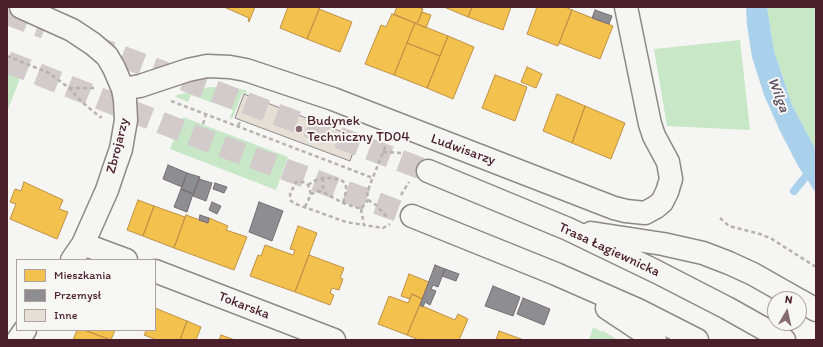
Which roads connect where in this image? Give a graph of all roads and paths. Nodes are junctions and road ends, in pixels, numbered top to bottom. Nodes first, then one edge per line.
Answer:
1 (21, 7) edge
2 (626, 7) edge
3 (7, 56) edge
4 (69, 88) junction
5 (101, 88) dead end
6 (123, 89) junction
7 (168, 100) dead end
8 (206, 114) junction
9 (105, 118) dead end
10 (241, 120) dead end
11 (203, 124) dead end
12 (238, 126) junction
13 (387, 141) dead end
14 (383, 152) junction
15 (410, 154) dead end
16 (421, 174) joint
17 (323, 178) junction
18 (373, 178) junction
19 (308, 185) junction
20 (323, 192) junction
21 (311, 194) junction
22 (400, 197) dead end
23 (368, 200) junction
24 (343, 203) junction
25 (305, 207) junction
26 (360, 209) junction
27 (412, 216) tunnel mouth
28 (720, 218) dead end
29 (364, 225) junction
30 (568, 229) junction
31 (78, 252) edge
32 (120, 259) edge
33 (816, 267) edge
34 (156, 271) edge
35 (556, 274) junction
36 (782, 291) edge
37 (807, 305) edge
38 (816, 310) edge
39 (24, 331) edge
40 (18, 340) edge
41 (334, 340) edge
42 (655, 340) edge
43 (697, 340) edge
44 (784, 340) edge

1 - 6 street, Zbrojarzy
2 - 6 street, Ludwisarzy
3 - 4 path
4 - 5 path
4 - 9 path
6 - 31 street, Zbrojarzy
7 - 8 path
8 - 11 path
8 - 12 path
10 - 12 path
12 - 18 path
13 - 14 path
14 - 15 path
14 - 18 path
16 - 22 path
16 - 30 street, Trasa Łagiewnicka
17 - 19 path
17 - 20 path
17 - 24 path
18 - 23 path
19 - 21 path
19 - 25 path
20 - 21 path
20 - 24 path
21 - 25 path
23 - 26 path
23 - 29 path
24 - 26 path
25 - 29 path
26 - 29 path
27 - 35 street
28 - 33 path
30 - 36 street
30 - 44 street, Trasa Łagiewnicka
31 - 32 street
34 - 41 street, Tokarska
35 - 42 street
35 - 43 street
37 - 38 street
39 - 40 street

